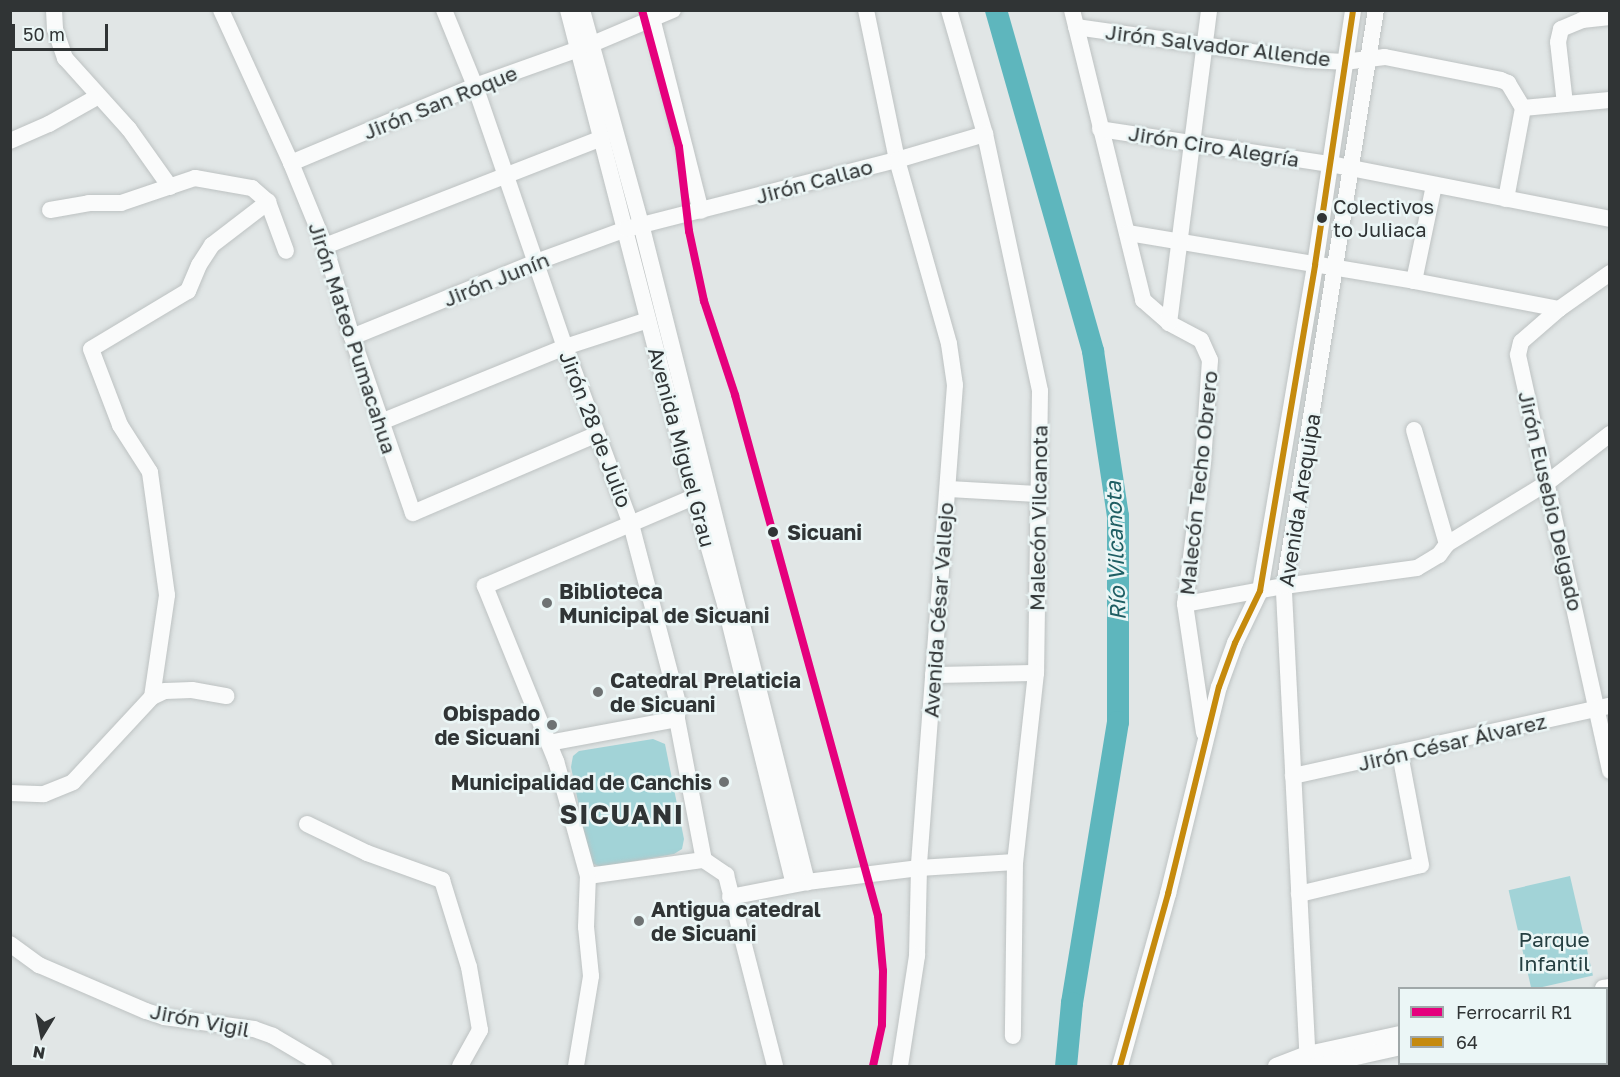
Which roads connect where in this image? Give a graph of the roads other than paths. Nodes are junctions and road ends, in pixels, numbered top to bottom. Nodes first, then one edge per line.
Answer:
1 (54, 10) edge
2 (221, 10) edge
3 (444, 10) edge
4 (568, 10) edge
5 (582, 10) edge
6 (673, 10) edge
7 (866, 10) edge
8 (949, 10) edge
9 (1209, 10) edge
10 (1353, 10) edge
11 (1376, 10) edge
12 (652, 15) edge
13 (1610, 17) edge
14 (1074, 19) edge
15 (1204, 46) junction
16 (584, 47) junction
17 (1368, 59) junction
18 (1344, 62) junction
19 (475, 86) junction
20 (97, 97) junction
21 (1610, 100) edge
22 (1565, 104) junction
23 (1523, 108) junction
24 (1100, 129) junction
25 (985, 134) junction
26 (602, 138) junction
27 (10, 141) edge
28 (1192, 142) junction
29 (897, 160) junction
30 (291, 163) junction
31 (1330, 164) junction
32 (1351, 169) junction
33 (507, 175) junction
34 (1434, 185) junction
35 (170, 187) junction
36 (1506, 199) junction
37 (268, 202) junction
38 (50, 210) dead end
39 (701, 211) junction
40 (1610, 219) edge
41 (633, 226) junction
42 (1128, 233) junction
43 (1179, 241) junction
44 (325, 246) junction
45 (286, 251) dead end
46 (536, 262) junction
47 (1315, 265) junction
48 (1336, 268) junction
49 (1610, 273) edge
50 (1414, 281) junction
51 (1559, 309) junction
52 (648, 320) junction
53 (1169, 323) junction
54 (352, 337) junction
55 (565, 347) junction
56 (381, 422) junction
57 (1414, 430) dead end
58 (597, 434) junction
59 (1610, 434) edge
60 (1547, 483) junction
61 (948, 489) junction
62 (701, 494) junction
63 (1038, 494) junction
64 (631, 524) junction
65 (1447, 544) junction
66 (1284, 586) junction
67 (1260, 591) junction
68 (1185, 604) junction
69 (1036, 673) junction
70 (933, 675) junction
71 (226, 696) dead end
72 (152, 697) junction
73 (1602, 708) edge
74 (677, 719) junction
75 (1205, 743) junction
76 (549, 744) junction
77 (1400, 754) junction
78 (1610, 771) edge
79 (1293, 776) junction
80 (10, 793) edge
81 (307, 824) dead end
82 (704, 860) junction
83 (1015, 862) junction
84 (919, 868) junction
85 (588, 876) junction
86 (800, 883) junction
87 (1299, 894) junction
88 (730, 897) junction
89 (10, 944) edge
90 (1398, 1035) edge
91 (1013, 1036) dead end
92 (1398, 1047) edge
93 (1310, 1062) edge
94 (324, 1066) edge
95 (460, 1066) edge
96 (576, 1066) edge
97 (775, 1066) edge
98 (900, 1066) edge
99 (1120, 1066) edge
100 (1270, 1066) edge
101 (1277, 1066) edge

1 - 20 street
2 - 30 street, Jirón Mateo Pumacahua
3 - 19 street, Jirón 28 de Julio
4 - 16 street, Avenida Miguel Grau
5 - 16 street, Avenida Miguel Grau
6 - 12 street, Jirón San Roque
7 - 29 street, Avenida César Vallejo
8 - 25 street, Malecón Vilcanota
9 - 15 street
10 - 18 street, Avenida Arequipa
11 - 17 street, Avenida Arequipa
12 - 16 street, Jirón San Roque
12 - 39 street
13 - 22 street
14 - 15 street, Jirón Salvador Allende
14 - 24 street, Malecón Techo Obrero
15 - 18 street, Jirón Salvador Allende
15 - 28 street
16 - 19 street, Jirón San Roque
16 - 26 street, Avenida Miguel Grau
16 - 41 street, Avenida Miguel Grau
17 - 18 street, Jirón Salvador Allende
17 - 23 street, Jirón Salvador Allende
17 - 32 street, Avenida Arequipa
18 - 31 street, Avenida Arequipa
19 - 30 street, Jirón San Roque
19 - 33 street, Jirón 28 de Julio
20 - 27 street
20 - 35 street
21 - 22 street
22 - 23 street
23 - 36 street
24 - 28 street, Jirón Ciro Alegría
24 - 42 street, Malecón Techo Obrero
25 - 29 street, Jirón Callao
25 - 63 street, Malecón Vilcanota
26 - 33 street
26 - 41 street, Avenida Miguel Grau
28 - 31 street, Jirón Ciro Alegría
28 - 43 street
29 - 39 street, Jirón Callao
29 - 61 street, Avenida César Vallejo
30 - 44 street, Jirón Mateo Pumacahua
31 - 32 street, Jirón Ciro Alegría
31 - 47 street, Avenida Arequipa
32 - 34 street, Jirón Ciro Alegría
32 - 48 street, Avenida Arequipa
33 - 44 street
33 - 46 street, Jirón 28 de Julio
34 - 36 street, Jirón Ciro Alegría
34 - 50 street
35 - 37 street
35 - 38 street
36 - 40 street, Jirón Ciro Alegría
37 - 45 street
37 - 72 street
39 - 41 street, Jirón Callao
41 - 46 street, Jirón Junín
41 - 52 street, Avenida Miguel Grau
41 - 62 street, Avenida Miguel Grau
42 - 43 street
42 - 53 street, Malecón Techo Obrero
43 - 47 street
43 - 53 street
44 - 54 street, Jirón Mateo Pumacahua
46 - 54 street, Jirón Junín
46 - 55 street, Jirón 28 de Julio
47 - 48 street
47 - 67 street, Avenida Arequipa
48 - 50 street
48 - 66 street, Avenida Arequipa
49 - 51 street, Jirón Eusebio Delgado
50 - 51 street
51 - 60 street, Jirón Eusebio Delgado
52 - 55 street
52 - 62 street, Avenida Miguel Grau
53 - 68 street, Malecón Techo Obrero
54 - 56 street, Jirón Mateo Pumacahua
55 - 56 street
55 - 58 street, Jirón 28 de Julio
56 - 58 street, Jirón Mateo Pumacahua
57 - 65 street
58 - 64 street, Jirón 28 de Julio
59 - 60 street
60 - 65 street
60 - 73 street, Jirón Eusebio Delgado
61 - 63 street
61 - 70 street, Avenida César Vallejo
62 - 64 street
62 - 86 street, Avenida Miguel Grau
63 - 69 street, Malecón Vilcanota
64 - 74 street, Jirón 28 de Julio
64 - 76 street
65 - 66 street
66 - 67 street
66 - 79 street, Avenida Arequipa
67 - 68 street
67 - 75 street, Avenida Arequipa
68 - 75 street, Malecón Techo Obrero
69 - 70 street
69 - 83 street, Malecón Vilcanota
70 - 84 street, Avenida César Vallejo
71 - 72 street
72 - 80 street
73 - 77 street, Jirón César Álvarez
73 - 78 street, Jirón Eusebio Delgado
74 - 76 street
74 - 82 street, Jirón 28 de Julio
75 - 99 street, Avenida Arequipa
76 - 85 street
77 - 79 street, Jirón César Álvarez
77 - 87 street
79 - 87 street, Avenida Arequipa
81 - 95 street
82 - 85 street
82 - 88 street
83 - 84 street
83 - 91 street, Malecón Vilcanota
84 - 86 street
84 - 98 street, Avenida César Vallejo
85 - 96 street
86 - 88 street
87 - 93 street, Avenida Arequipa
88 - 97 street
89 - 94 street, Jirón Vigil
90 - 93 street
92 - 93 street
93 - 101 street
100 - 101 street

